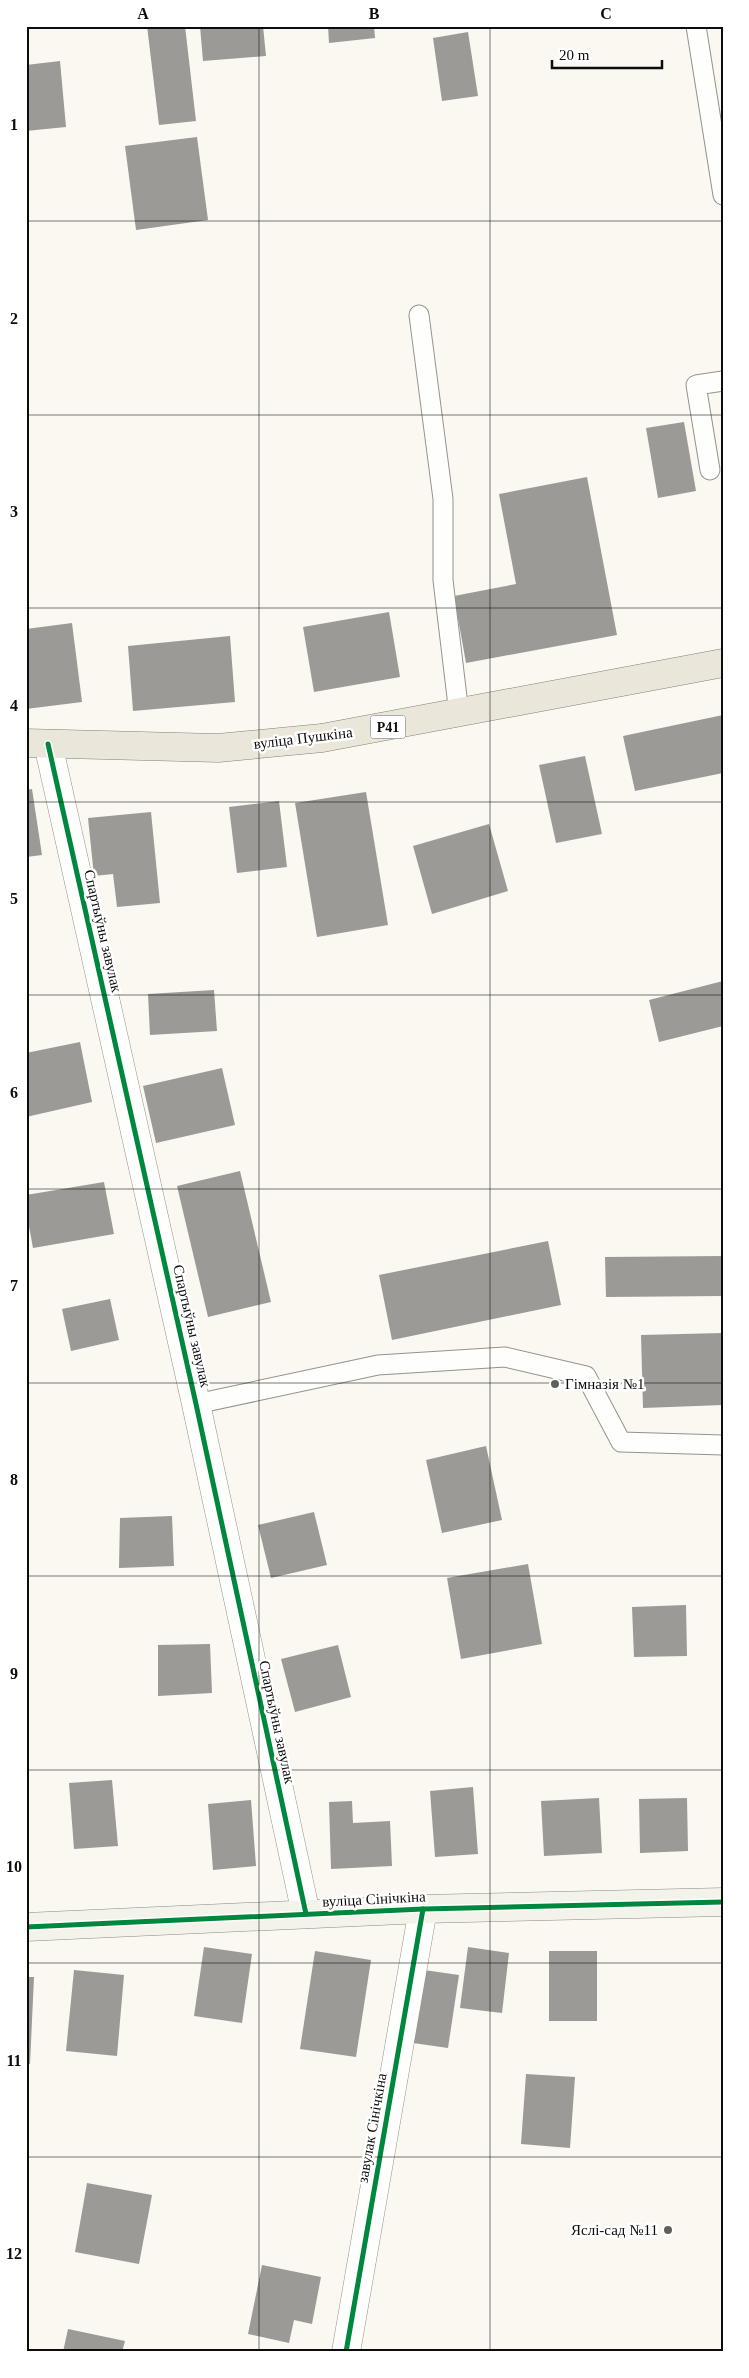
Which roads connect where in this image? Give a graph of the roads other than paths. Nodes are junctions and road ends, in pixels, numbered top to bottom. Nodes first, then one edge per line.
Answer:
1 (696, 26) edge
2 (723, 195) edge
3 (419, 315) dead end
4 (723, 381) edge
5 (710, 470) dead end
6 (723, 663) edge
7 (459, 714) junction
8 (37, 744) edge
9 (196, 1404) junction
10 (723, 1445) edge
11 (723, 1902) edge
12 (423, 1909) junction
13 (306, 1914) junction
14 (26, 1927) edge
15 (346, 2352) edge

1 - 2 lane
3 - 7 lane
4 - 5 lane
6 - 7 main road, вуліца Пушкіна / Р41
7 - 8 main road, вуліца Пушкіна / Р41
8 - 9 street, Спартыўны завулак
9 - 10 lane
9 - 13 street, Спартыўны завулак
11 - 12 street, вуліца Сінічкіна
12 - 13 street, вуліца Сінічкіна
12 - 15 street, завулак Сінічкіна
13 - 14 street, вуліца Сінічкіна

